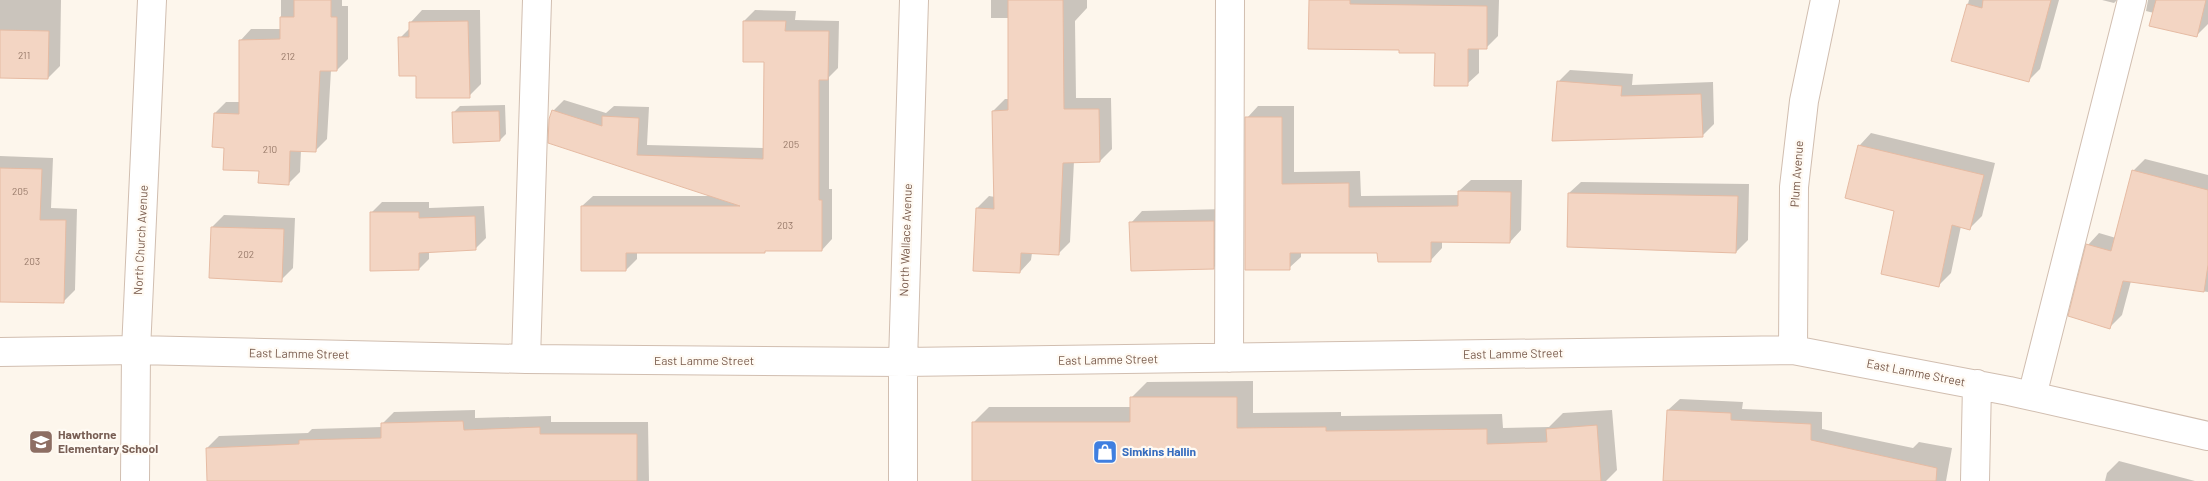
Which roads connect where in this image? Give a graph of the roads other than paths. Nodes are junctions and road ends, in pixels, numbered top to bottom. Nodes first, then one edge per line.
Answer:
1 (152, 0) edge
2 (537, 0) edge
3 (914, 0) edge
4 (1230, 0) edge
5 (1825, 0) edge
6 (2132, 0) edge
7 (136, 350) junction
8 (1793, 350) junction
9 (0, 352) edge
10 (1229, 358) junction
11 (526, 359) junction
12 (903, 362) junction
13 (1977, 384) junction
14 (2032, 396) junction
15 (2208, 436) edge
16 (135, 481) edge
17 (903, 481) edge
18 (1975, 481) edge

1 - 7 street, North Church Avenue
2 - 11 street
3 - 12 street, North Wallace Avenue
4 - 10 street
5 - 8 street, Plum Avenue
6 - 14 street
7 - 9 street, East Lamme Street
7 - 11 street, East Lamme Street
7 - 16 street, North Church Avenue
8 - 10 street, East Lamme Street
8 - 13 street, East Lamme Street
10 - 12 street, East Lamme Street
11 - 12 street, East Lamme Street
12 - 17 street, North Wallace Avenue
13 - 14 street, East Lamme Street
13 - 18 street
14 - 15 street, East Lamme Street

